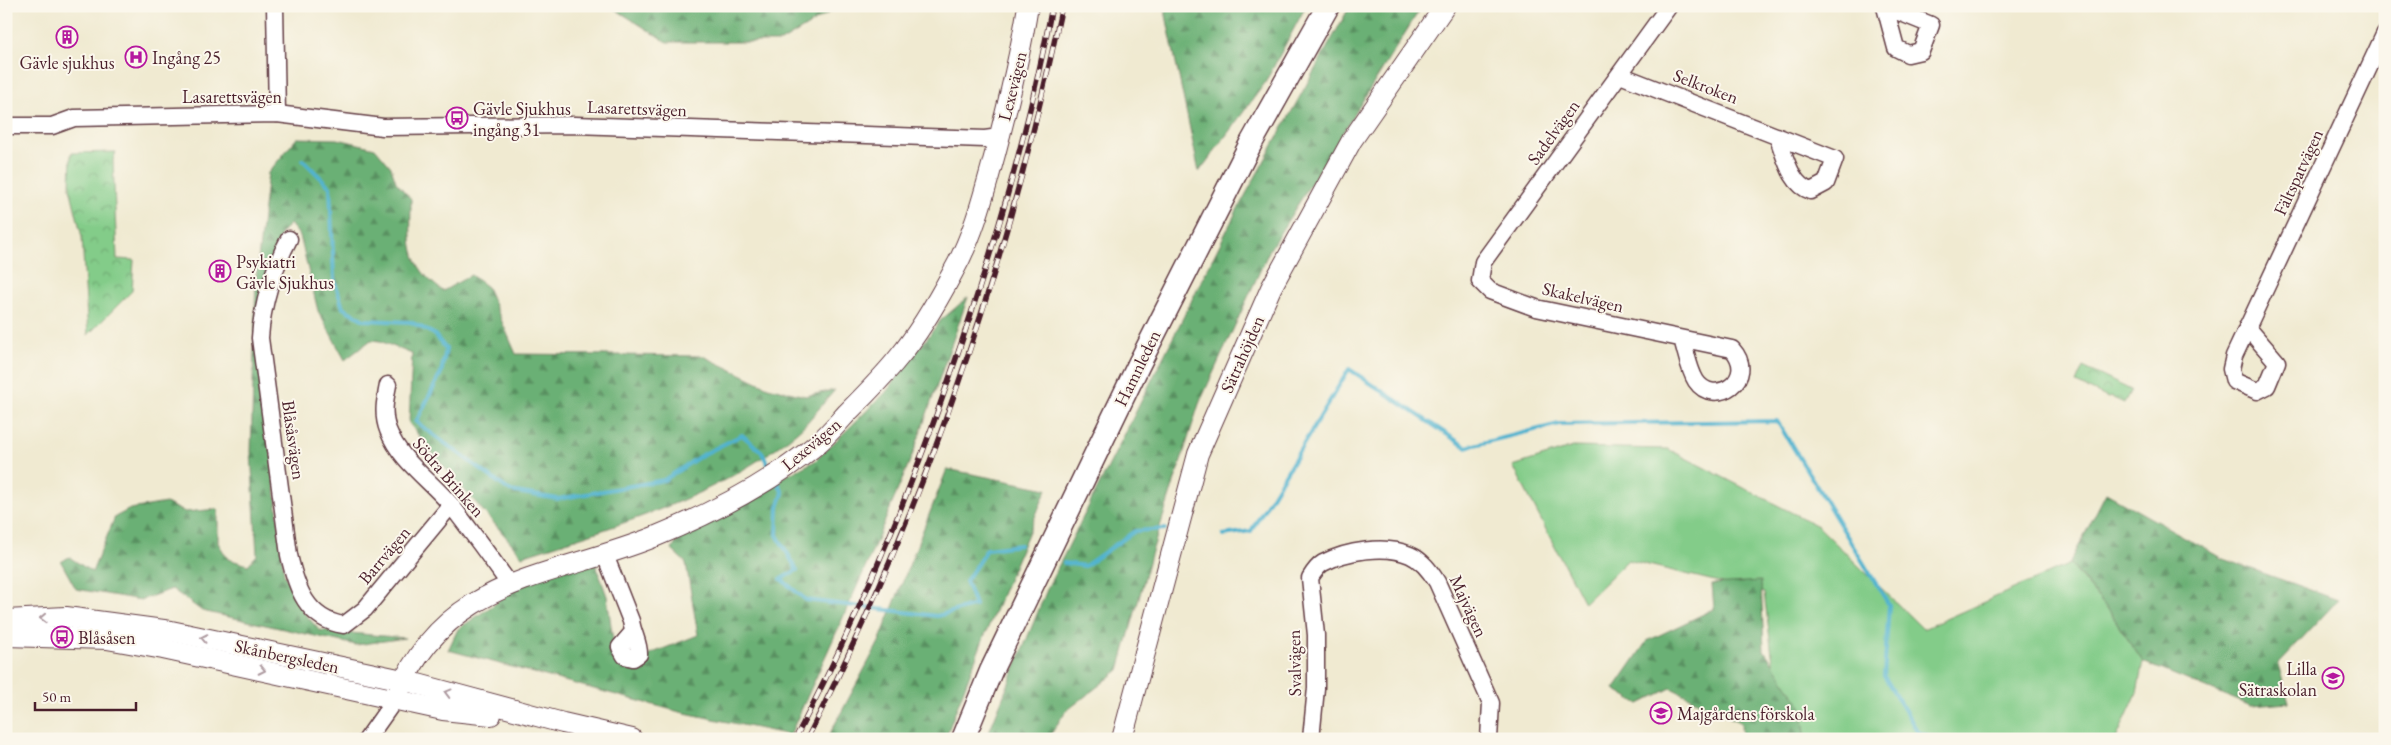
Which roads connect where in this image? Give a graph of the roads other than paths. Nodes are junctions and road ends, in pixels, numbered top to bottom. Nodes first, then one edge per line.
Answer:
1 (275, 6) edge
2 (1028, 6) edge
3 (1328, 6) edge
4 (1445, 6) edge
5 (1665, 8) edge
6 (2385, 34) edge
7 (1620, 75) junction
8 (277, 114) junction
9 (6, 126) edge
10 (1777, 136) dead end
11 (999, 137) junction
12 (289, 239) dead end
13 (1480, 281) joint
14 (2248, 327) dead end
15 (1682, 339) dead end
16 (388, 385) dead end
17 (451, 505) junction
18 (605, 555) junction
19 (510, 585) junction
20 (1309, 587) joint
21 (6, 620) edge
22 (344, 625) joint
23 (633, 632) dead end
24 (6, 636) edge
25 (399, 689) junction
26 (367, 739) edge
27 (632, 739) edge
28 (963, 739) edge
29 (1122, 739) edge
30 (1310, 739) edge
31 (1489, 739) edge

1 - 8 street
2 - 11 street, Lexevägen
3 - 28 main road, Hamnleden
4 - 29 street, Sätrahöjden
5 - 7 street, Sadelvägen
6 - 14 street, Fältspatvägen
7 - 10 street, Selkroken
7 - 13 street, Sadelvägen
8 - 9 street, Lasarettsvägen
8 - 11 street, Lasarettsvägen
11 - 18 street, Lexevägen
12 - 22 street, Blåsåsvägen
13 - 15 street, Skakelvägen
16 - 17 street, Södra Brinken
17 - 19 street, Södra Brinken
17 - 22 street, Barrvägen
18 - 19 street, Lexevägen
18 - 23 street
19 - 25 street, Lexevägen
20 - 30 street, Svalvägen
20 - 31 street, Majvägen
25 -> 21 street, Skånbergsleden
24 -> 25 street, Skånbergsleden
25 - 26 street
25 - 27 street, Skånbergsleden

